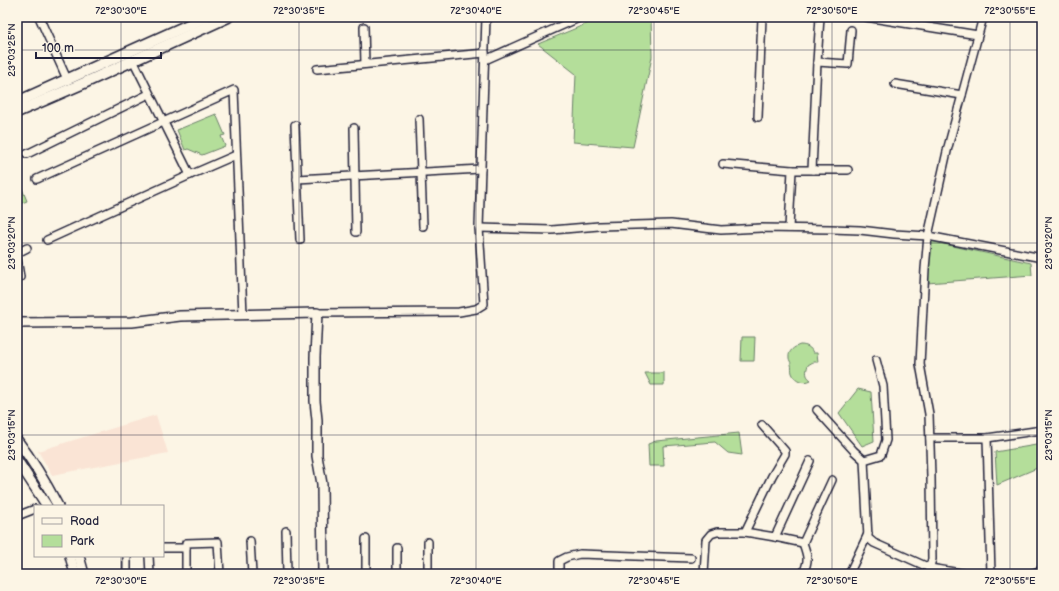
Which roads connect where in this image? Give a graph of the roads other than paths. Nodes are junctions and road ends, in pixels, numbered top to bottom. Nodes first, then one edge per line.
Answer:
1 (39, 17) edge
2 (206, 17) edge
3 (228, 17) edge
4 (486, 17) edge
5 (581, 17) edge
6 (762, 17) edge
7 (820, 17) edge
8 (866, 17) edge
9 (983, 17) edge
10 (364, 27) dead end
11 (851, 30) dead end
12 (978, 35) junction
13 (485, 57) junction
14 (133, 60) junction
15 (817, 62) junction
16 (365, 64) junction
17 (317, 69) dead end
18 (67, 79) junction
19 (895, 84) dead end
20 (149, 94) junction
21 (962, 95) junction
22 (17, 102) edge
23 (17, 112) edge
24 (758, 116) dead end
25 (419, 119) dead end
26 (163, 122) junction
27 (295, 125) dead end
28 (354, 128) dead end
29 (26, 154) dead end
30 (236, 155) junction
31 (723, 164) dead end
32 (481, 169) junction
33 (792, 170) junction
34 (812, 170) junction
35 (848, 170) dead end
36 (421, 173) junction
37 (190, 175) junction
38 (355, 176) junction
39 (37, 179) dead end
40 (297, 179) junction
41 (423, 226) dead end
42 (479, 228) junction
43 (789, 228) junction
44 (356, 232) dead end
45 (928, 236) junction
46 (47, 240) dead end
47 (300, 240) dead end
48 (27, 248) dead end
49 (17, 253) edge
50 (1042, 258) edge
51 (17, 259) edge
52 (17, 277) edge
53 (317, 313) junction
54 (243, 315) junction
55 (17, 323) edge
56 (876, 360) dead end
57 (817, 410) dead end
58 (762, 425) dead end
59 (1042, 430) edge
60 (930, 438) junction
61 (987, 438) junction
62 (17, 440) edge
63 (864, 460) junction
64 (17, 461) edge
65 (810, 461) dead end
66 (832, 480) dead end
67 (45, 505) edge
68 (57, 505) edge
69 (34, 509) edge
70 (17, 516) edge
71 (286, 531) dead end
72 (745, 532) junction
73 (868, 534) junction
74 (775, 537) junction
75 (366, 539) dead end
76 (250, 541) dead end
77 (428, 542) dead end
78 (803, 542) junction
79 (164, 548) edge
80 (186, 548) junction
81 (397, 548) dead end
82 (79, 557) edge
83 (79, 557) edge
84 (127, 557) edge
85 (149, 557) edge
86 (691, 558) dead end
87 (1042, 570) edge
88 (929, 571) edge
89 (75, 574) edge
90 (84, 574) edge
91 (127, 574) edge
92 (150, 574) edge
93 (186, 574) edge
94 (220, 574) edge
95 (252, 574) edge
96 (287, 574) edge
97 (324, 574) edge
98 (366, 574) edge
99 (397, 574) edge
100 (428, 574) edge
101 (559, 574) edge
102 (704, 574) edge
103 (803, 574) edge
104 (849, 574) edge
105 (966, 574) edge
106 (991, 574) edge
107 (1031, 574) edge

1 - 18 street
2 - 18 main road
3 - 14 main road
4 - 13 street
5 - 13 street
6 - 24 street
7 - 15 street
8 - 12 street
9 - 12 street
10 - 16 street
11 - 15 street
12 - 21 street
13 - 16 street
13 - 32 street
14 - 20 street
14 - 23 main road
15 - 34 street
16 - 17 street
18 - 22 main road
19 - 21 street
20 - 26 street
20 - 29 street
21 - 45 street
25 - 36 street
26 - 30 street
26 - 37 street
26 - 39 street
27 - 40 street
28 - 38 street
30 - 37 street
30 - 54 street
31 - 33 street
32 - 36 street
32 - 42 street
33 - 34 street
33 - 43 street
34 - 35 street
36 - 38 street
36 - 41 street
37 - 46 street
38 - 40 street
38 - 44 street
40 - 47 street
42 - 43 street
42 - 53 street
43 - 45 street
45 - 50 street
45 - 60 street
48 - 49 street
51 - 52 street
53 - 54 street
53 - 97 street
54 - 55 street
56 - 63 street
57 - 63 street
58 - 72 street
59 - 61 street
60 - 61 street
60 - 88 street
61 - 106 street
62 - 68 street
63 - 73 street
64 - 67 street
65 - 74 street
66 - 78 street
69 - 70 street
71 - 96 street
72 - 74 street
72 - 102 street
73 - 88 street
73 - 104 street
74 - 78 street
75 - 98 street
76 - 95 street
77 - 100 street
78 - 103 street
79 - 80 street
80 - 93 street
80 - 94 street
81 - 99 street
82 - 89 street
83 - 90 street
84 - 91 street
85 - 92 street
86 - 101 street
87 - 107 street
88 - 105 street

